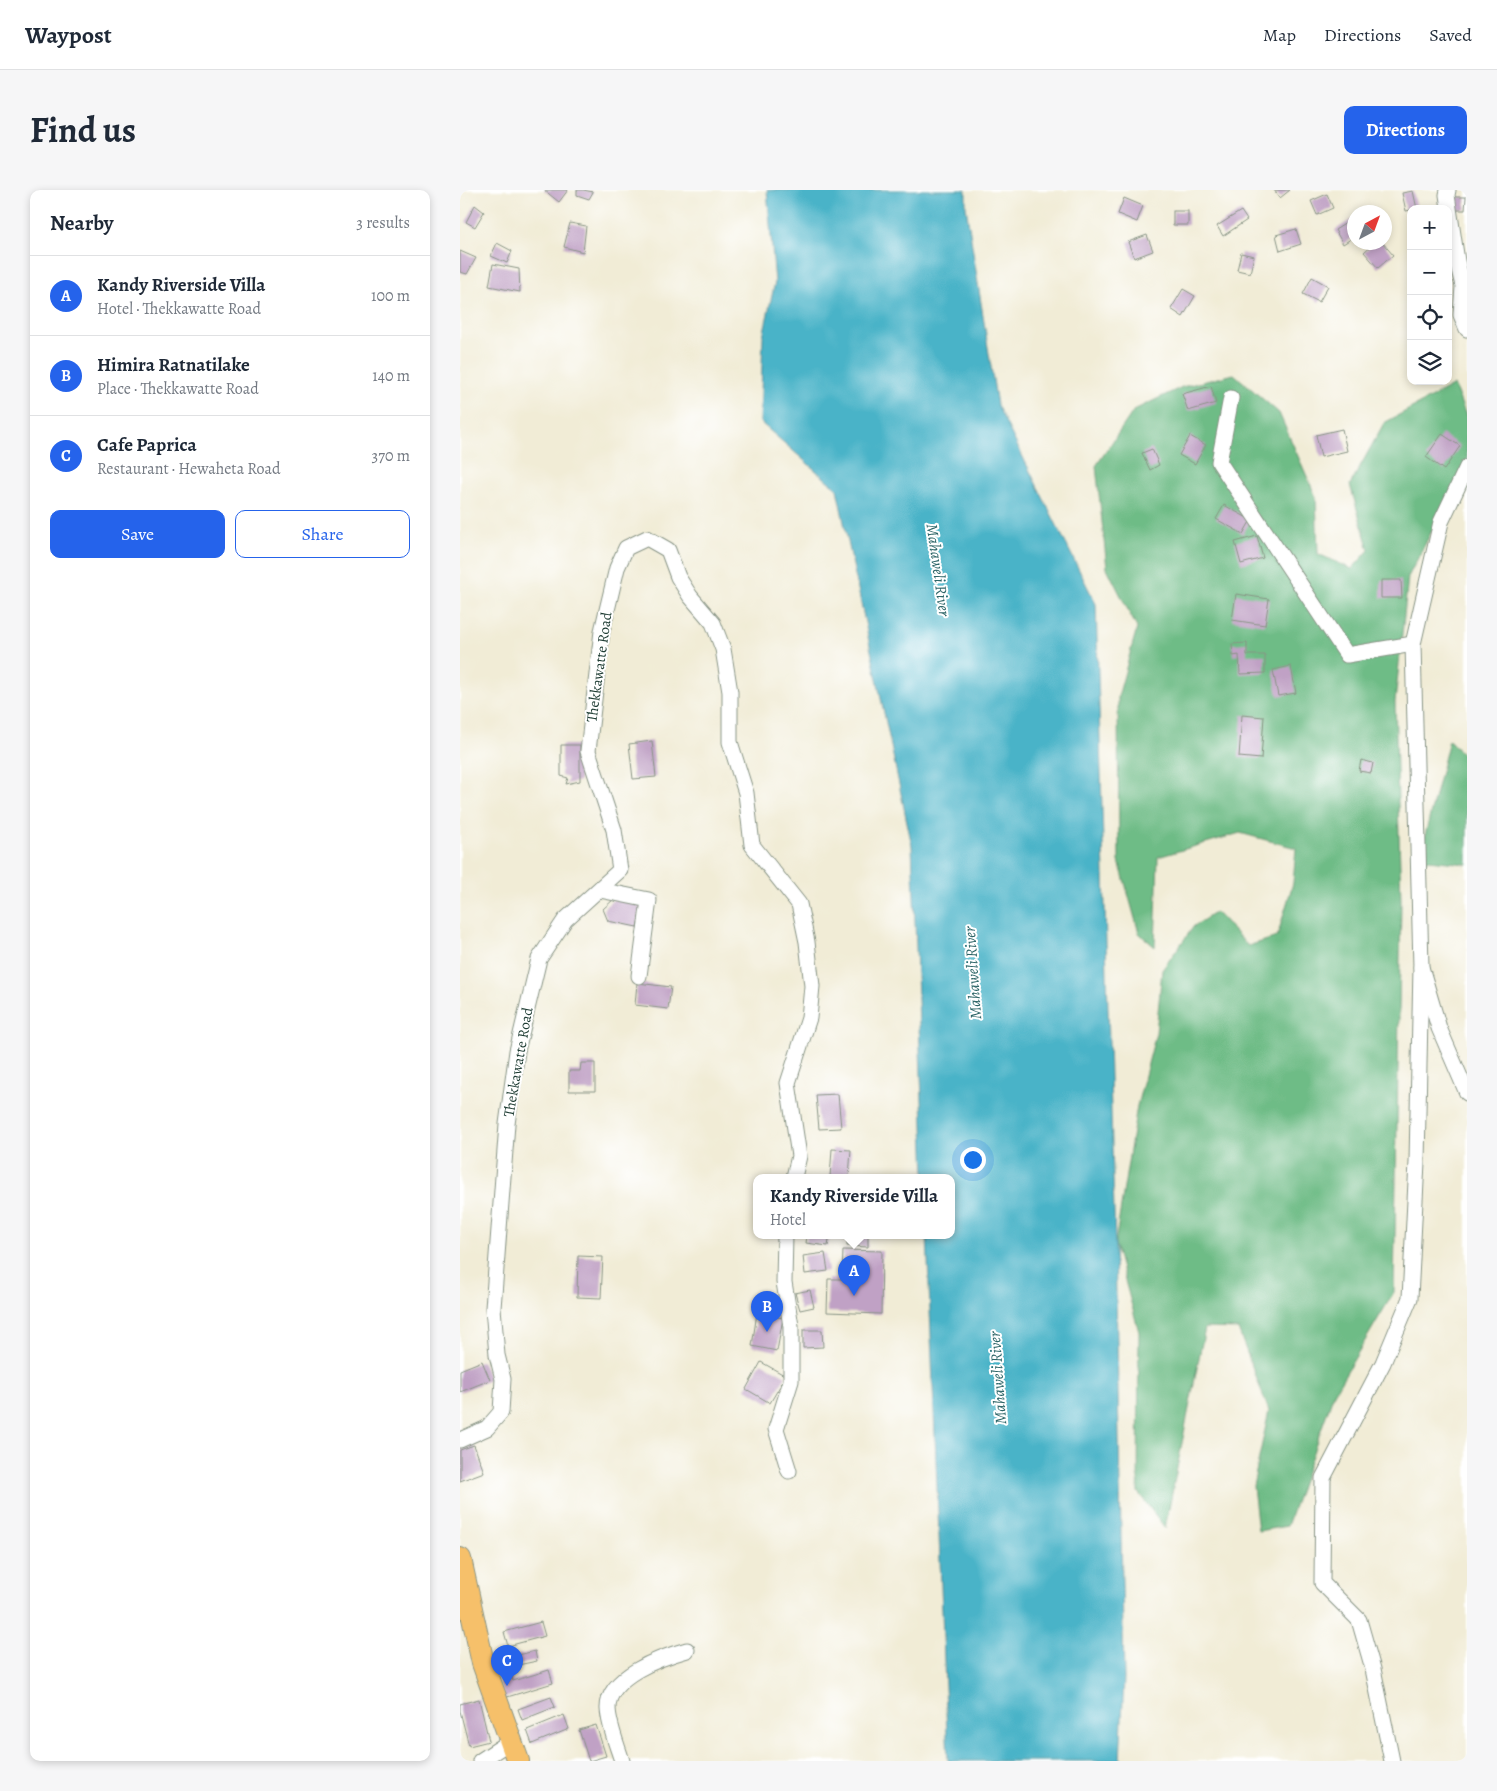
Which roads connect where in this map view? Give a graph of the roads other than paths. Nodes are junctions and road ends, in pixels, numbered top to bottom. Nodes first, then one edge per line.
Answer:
1 (1448, 190) edge
2 (1467, 329) edge
3 (1231, 398) dead end
4 (1467, 467) edge
5 (1413, 644) junction
6 (600, 890) junction
7 (1421, 967) junction
8 (639, 976) dead end
9 (1467, 1093) edge
10 (795, 1174) edge
11 (785, 1239) edge
12 (460, 1440) edge
13 (789, 1471) dead end
14 (460, 1559) edge
15 (687, 1650) dead end
16 (514, 1751) edge
17 (480, 1761) edge
18 (622, 1761) edge
19 (1392, 1761) edge

1 - 2 street
3 - 5 street
4 - 5 street
5 - 7 street
6 - 8 street
6 - 10 street, Thekkawatte Road
6 - 12 street, Thekkawatte Road
7 - 9 street
7 - 19 street
11 - 13 street
14 - 16 highway
15 - 18 street
16 - 17 street

